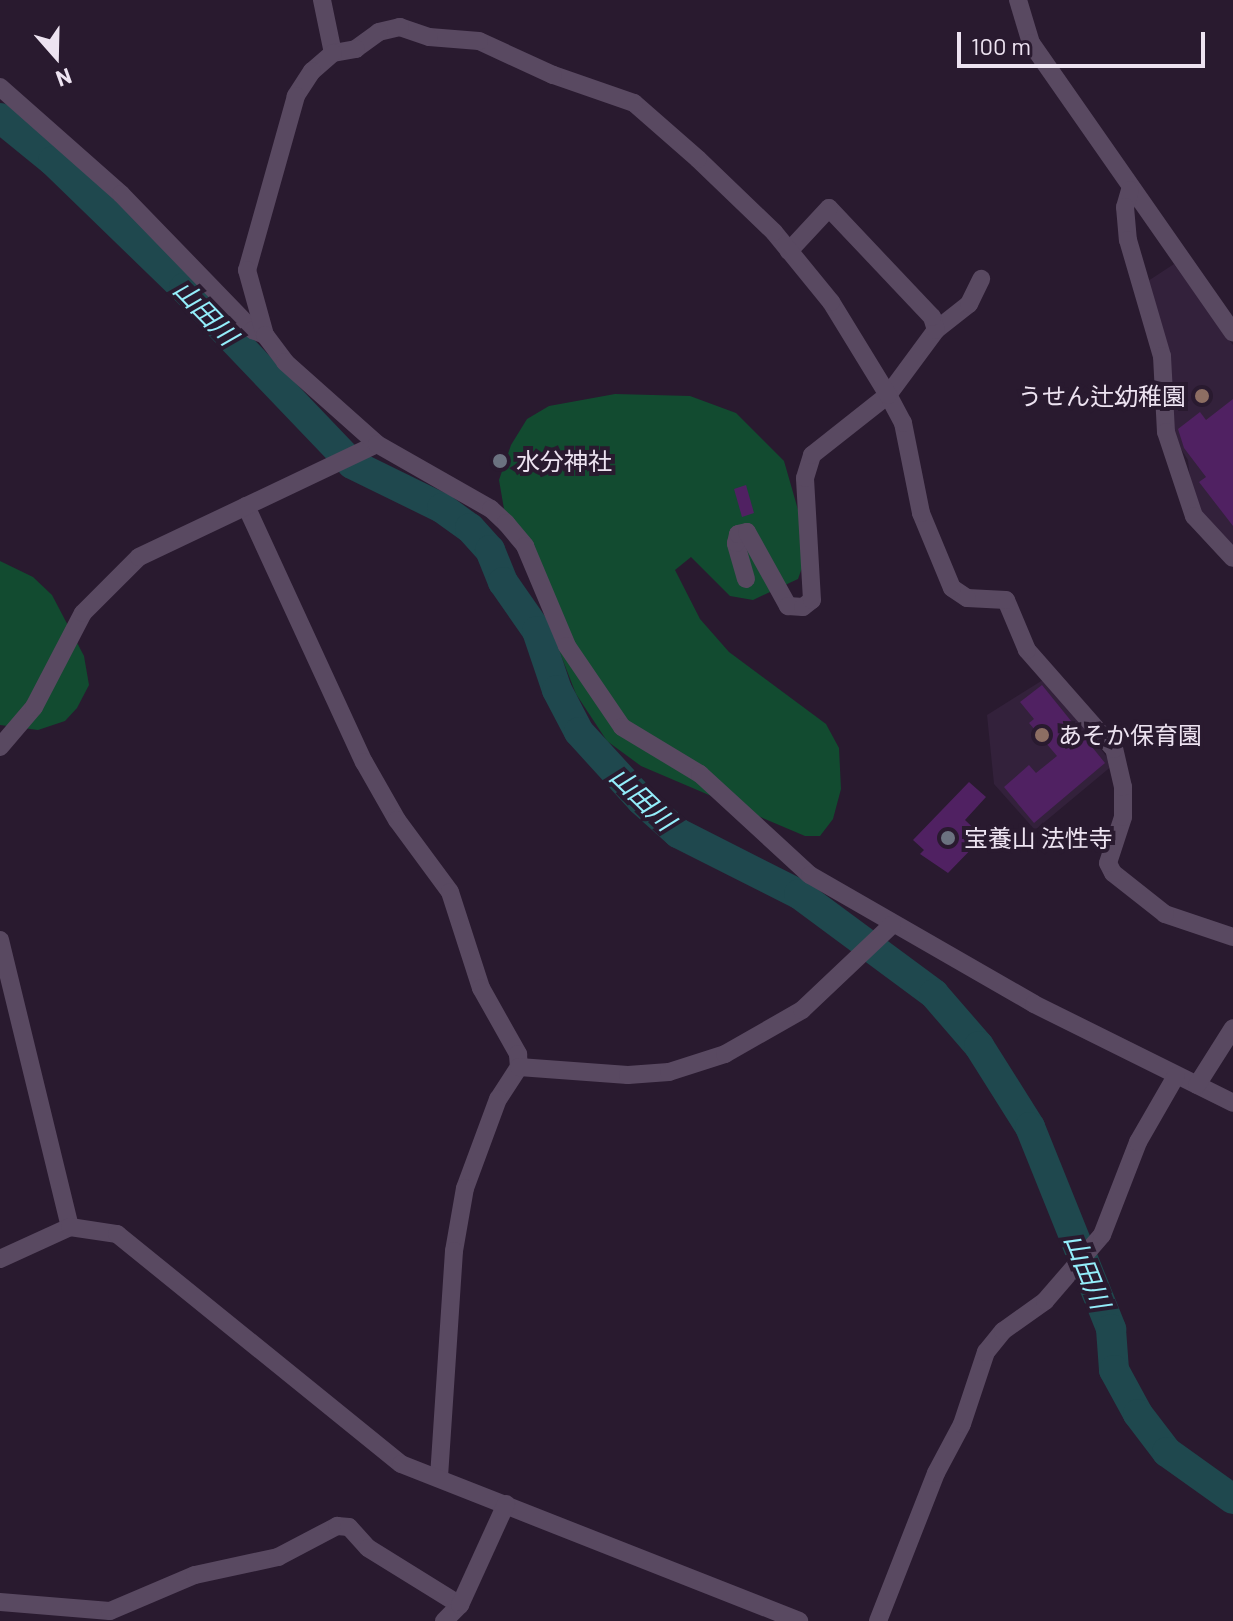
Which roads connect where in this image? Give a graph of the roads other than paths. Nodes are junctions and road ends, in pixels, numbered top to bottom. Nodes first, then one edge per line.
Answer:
1 (322, 0) edge
2 (1018, 0) edge
3 (333, 53) junction
4 (0, 87) edge
5 (1130, 190) junction
6 (789, 251) junction
7 (981, 279) dead end
8 (936, 330) junction
9 (1233, 333) edge
10 (265, 335) junction
11 (888, 395) junction
12 (372, 447) junction
13 (246, 506) junction
14 (1233, 558) edge
15 (746, 579) dead end
16 (0, 747) edge
17 (888, 930) junction
18 (1233, 937) edge
19 (0, 940) edge
20 (1233, 1028) edge
21 (519, 1067) junction
22 (1176, 1076) junction
23 (1197, 1085) junction
24 (1233, 1103) edge
25 (70, 1227) junction
26 (0, 1259) edge
27 (439, 1478) junction
28 (506, 1504) junction
29 (0, 1602) edge
30 (460, 1605) junction
31 (444, 1621) edge
32 (799, 1621) edge
33 (878, 1621) edge

1 - 3 street
2 - 5 street
3 - 6 street
3 - 10 street
4 - 10 street
5 - 9 street
5 - 14 street
6 - 8 street
6 - 11 street
7 - 8 street
8 - 11 street
10 - 12 street
11 - 15 street
11 - 18 street
12 - 13 street
12 - 17 street
13 - 16 street
13 - 21 street
17 - 21 street
17 - 22 street
19 - 25 street
20 - 23 street
21 - 27 street
22 - 23 street
22 - 33 street
23 - 24 street
25 - 26 street
25 - 27 street
27 - 28 street
28 - 30 street
28 - 32 street
29 - 30 street
30 - 31 street

